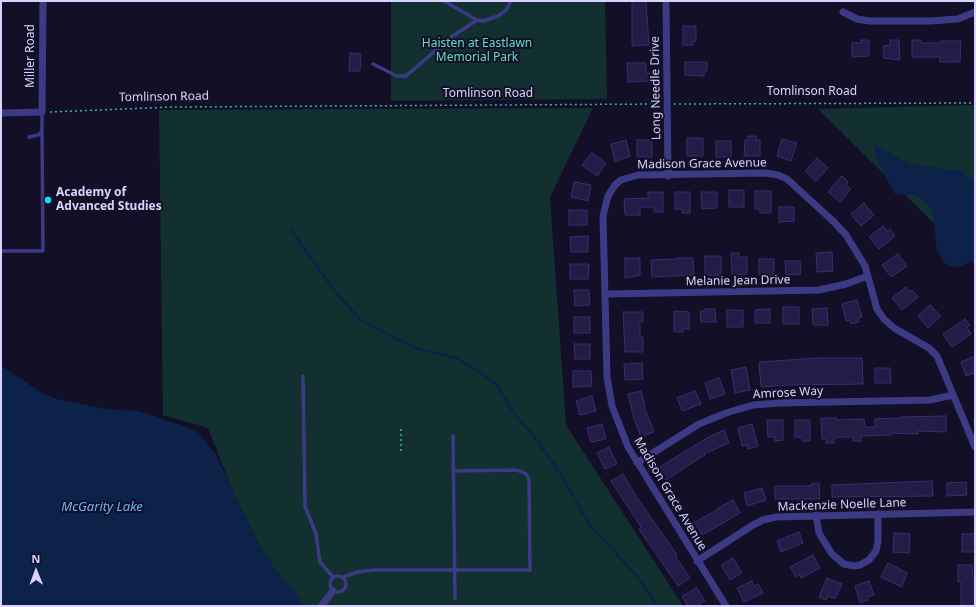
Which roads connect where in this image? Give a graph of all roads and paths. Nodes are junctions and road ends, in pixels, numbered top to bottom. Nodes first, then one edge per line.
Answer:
1 (43, 1) edge
2 (444, 1) edge
3 (511, 1) edge
4 (666, 1) edge
5 (843, 12) dead end
6 (975, 12) edge
7 (477, 20) junction
8 (373, 64) dead end
9 (975, 103) edge
10 (667, 104) junction
11 (42, 112) junction
12 (1, 113) edge
13 (42, 131) junction
14 (29, 137) dead end
15 (668, 176) junction
16 (1, 251) edge
17 (868, 276) junction
18 (607, 294) junction
19 (303, 376) dead end
20 (953, 395) junction
21 (401, 429) dead end
22 (453, 436) dead end
23 (975, 447) edge
24 (401, 454) dead end
25 (637, 463) junction
26 (454, 471) junction
27 (975, 512) edge
28 (878, 514) junction
29 (816, 515) junction
30 (697, 560) junction
31 (455, 570) junction
32 (333, 577) junction
33 (343, 578) junction
34 (333, 591) junction
35 (455, 599) dead end
36 (321, 606) edge
37 (726, 606) edge

1 - 11 street, Miller Road
2 - 7 lane
3 - 7 lane
4 - 10 street, Long Needle Drive
5 - 6 street
7 - 8 lane
9 - 10 path, Tomlinson Road
10 - 11 path, Tomlinson Road
10 - 15 street, Long Needle Drive
11 - 12 street
11 - 13 lane
13 - 14 lane
13 - 16 lane
15 - 17 street, Madison Grace Avenue
15 - 18 street, Madison Grace Avenue
17 - 18 street, Melanie Jean Drive
17 - 20 street, Madison Grace Avenue
18 - 25 street, Madison Grace Avenue
19 - 32 lane
20 - 23 street, Madison Grace Avenue
20 - 25 street, Amrose Way
21 - 24 path
22 - 26 lane
25 - 30 street, Madison Grace Avenue
26 - 31 lane
26 - 31 lane
27 - 28 street, Mackenzie Noelle Lane
28 - 29 street, Mackenzie Noelle Lane
28 - 29 street
29 - 30 street, Mackenzie Noelle Lane
30 - 37 street, Madison Grace Avenue
31 - 33 lane
31 - 35 lane
32 - 33 lane
32 - 34 lane
33 - 34 lane
34 - 36 street

